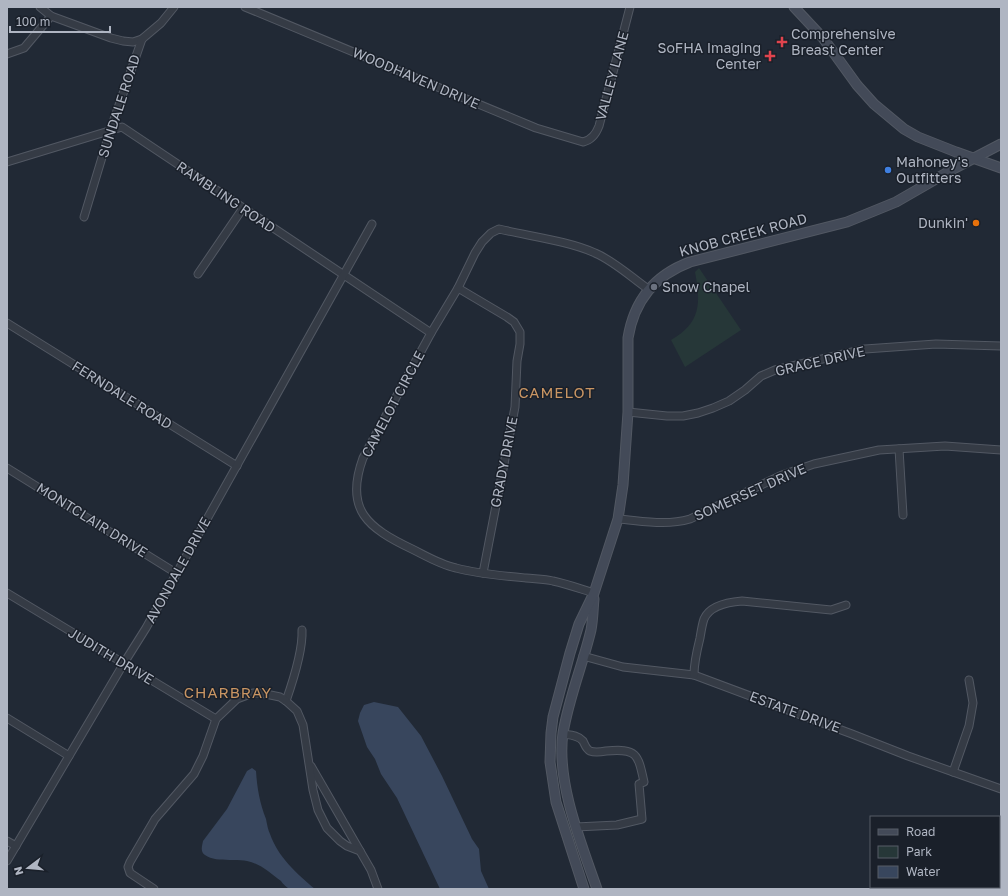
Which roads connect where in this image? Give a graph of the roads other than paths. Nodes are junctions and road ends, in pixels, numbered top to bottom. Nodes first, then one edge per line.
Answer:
1 (40, 7) edge
2 (174, 7) edge
3 (244, 7) edge
4 (630, 7) edge
5 (794, 7) edge
6 (51, 16) junction
7 (142, 39) junction
8 (7, 54) edge
9 (110, 131) junction
10 (589, 141) joint
11 (1001, 144) edge
12 (973, 159) junction
13 (7, 162) edge
14 (1001, 168) edge
15 (243, 208) junction
16 (84, 217) dead end
17 (372, 224) dead end
18 (198, 274) dead end
19 (343, 275) junction
20 (458, 288) junction
21 (648, 290) junction
22 (7, 324) edge
23 (431, 333) junction
24 (1001, 346) edge
25 (628, 412) junction
26 (899, 449) junction
27 (1001, 450) edge
28 (237, 466) junction
29 (7, 468) edge
30 (903, 515) dead end
31 (618, 519) junction
32 (176, 572) junction
33 (482, 573) junction
34 (7, 593) edge
35 (594, 593) junction
36 (846, 605) dead end
37 (579, 624) junction
38 (302, 630) dead end
39 (583, 656) junction
40 (124, 663) junction
41 (565, 672) junction
42 (694, 675) junction
43 (969, 680) dead end
44 (286, 701) junction
45 (7, 718) edge
46 (216, 718) junction
47 (551, 733) junction
48 (563, 734) junction
49 (69, 756) junction
50 (309, 762) junction
51 (953, 772) junction
52 (1001, 789) edge
53 (576, 827) junction
54 (565, 831) junction
55 (7, 841) edge
56 (16, 846) junction
57 (360, 851) junction
58 (7, 861) edge
59 (596, 885) edge
60 (583, 887) edge
61 (154, 889) edge
62 (378, 889) edge

1 - 6 street
2 - 7 street, SUNDALE ROAD
3 - 10 street, WOODHAVEN DRIVE
4 - 10 street, VALLEY LANE
5 - 12 main road
6 - 7 street
6 - 8 street
7 - 9 street, SUNDALE ROAD
9 - 13 street, RAMBLING ROAD
9 - 15 street, RAMBLING ROAD
9 - 16 street, SUNDALE ROAD
11 - 12 main road, KNOB CREEK ROAD
12 - 14 main road
12 - 21 main road, KNOB CREEK ROAD
15 - 18 street
15 - 19 street, RAMBLING ROAD
17 - 19 street, AVONDALE DRIVE
19 - 23 street, RAMBLING ROAD
19 - 28 street, AVONDALE DRIVE
20 - 21 street, CAMELOT CIRCLE
20 - 23 street, CAMELOT CIRCLE
20 - 33 street, GRADY DRIVE
21 - 25 main road, KNOB CREEK ROAD
22 - 28 street, FERNDALE ROAD
23 - 33 street, CAMELOT CIRCLE
24 - 25 street, GRACE DRIVE
25 - 31 main road, KNOB CREEK ROAD
26 - 27 street, SOMERSET DRIVE
26 - 30 street
26 - 31 street, SOMERSET DRIVE
28 - 32 street, AVONDALE DRIVE
29 - 32 street, MONTCLAIR DRIVE
31 - 35 main road, KNOB CREEK ROAD
32 - 40 street, AVONDALE DRIVE
33 - 35 street, CAMELOT CIRCLE
34 - 40 street, JUDITH DRIVE
35 - 37 main road, KNOB CREEK ROAD
35 - 39 main road, KNOB CREEK ROAD
36 - 42 street
37 - 39 main road
37 - 41 main road, KNOB CREEK ROAD
38 - 44 street
39 - 41 main road
39 - 42 street, ESTATE DRIVE
39 - 48 main road, KNOB CREEK ROAD
40 - 46 street, JUDITH DRIVE
40 - 49 street, AVONDALE DRIVE
41 - 47 main road, KNOB CREEK ROAD
42 - 51 street, ESTATE DRIVE
43 - 51 street
44 - 46 street
44 - 50 street
45 - 49 street
46 - 61 street
47 - 48 main road
47 - 54 main road, KNOB CREEK ROAD
48 - 53 main road, KNOB CREEK ROAD
48 - 53 street
49 - 56 street, AVONDALE DRIVE
50 - 57 street
50 - 57 street
51 - 52 street, ESTATE DRIVE
53 - 54 main road
53 - 59 main road, KNOB CREEK ROAD
54 - 60 main road, KNOB CREEK ROAD
55 - 56 street
56 - 58 street, AVONDALE DRIVE
57 - 62 street
59 - 60 main road

